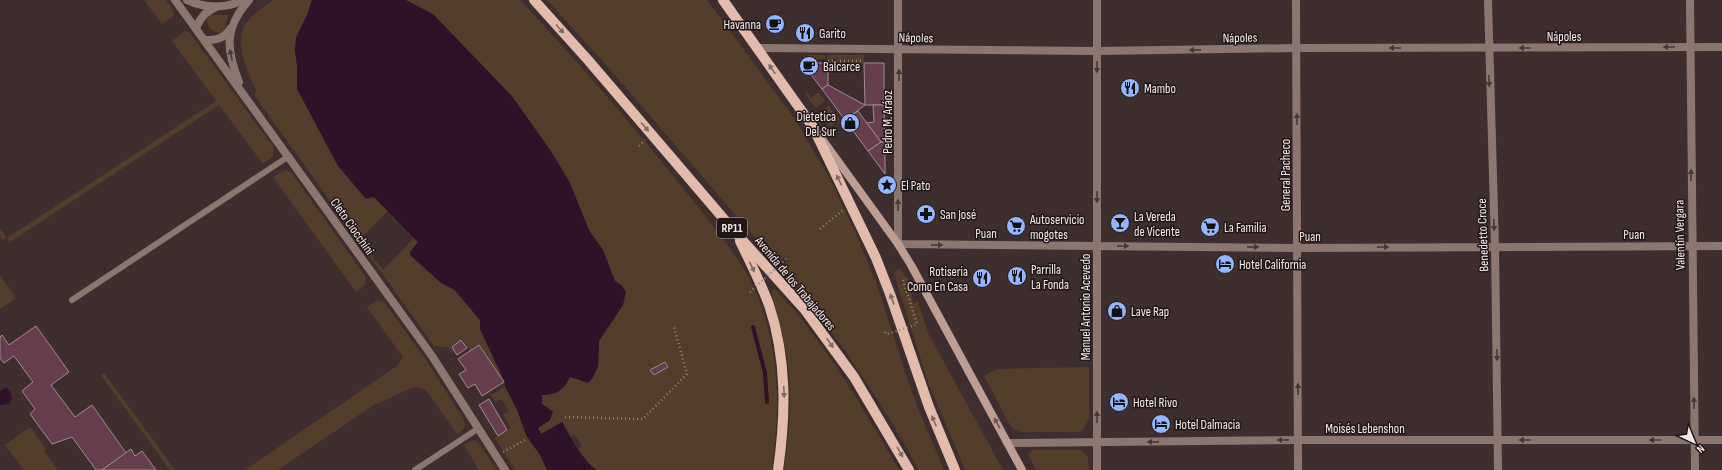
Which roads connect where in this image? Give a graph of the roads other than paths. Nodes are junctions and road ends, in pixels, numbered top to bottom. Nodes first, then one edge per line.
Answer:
1 (175, 0) edge
2 (187, 0) edge
3 (243, 0) edge
4 (249, 0) edge
5 (534, 0) edge
6 (723, 0) edge
7 (898, 0) edge
8 (1097, 0) edge
9 (1296, 0) edge
10 (1488, 0) edge
11 (1690, 0) edge
12 (217, 7) junction
13 (196, 28) junction
14 (231, 28) junction
15 (205, 40) junction
16 (1690, 47) junction
17 (1722, 47) edge
18 (757, 48) junction
19 (1296, 48) junction
20 (1488, 48) junction
21 (899, 49) junction
22 (1097, 51) junction
23 (243, 92) junction
24 (813, 127) junction
25 (289, 156) junction
26 (735, 232) junction
27 (898, 244) junction
28 (1097, 246) junction
29 (1495, 246) junction
30 (1691, 246) junction
31 (1722, 246) edge
32 (1297, 248) junction
33 (72, 300) dead end
34 (479, 428) junction
35 (1298, 440) junction
36 (1499, 440) junction
37 (1694, 440) junction
38 (1722, 440) edge
39 (1097, 442) junction
40 (1008, 443) junction
41 (415, 470) edge
42 (505, 470) edge
43 (778, 470) edge
44 (909, 470) edge
45 (955, 470) edge
46 (1022, 470) edge
47 (1097, 470) edge
48 (1298, 470) edge
49 (1498, 470) edge
50 (1695, 470) edge

1 - 13 street, Cleto Ciocchini
2 - 12 street
3 - 12 street
4 - 14 street
5 -> 26 main road, Avenida de los Trabajadores / RP11
6 - 18 main road
7 - 21 street, Pedro M. Aráoz
8 - 22 street, Manuel Antonio Acevedo
9 - 19 street, General Pacheco
10 - 20 street, Benedetto Croce
11 - 16 street, Valentín Vergara
12 - 13 street
13 - 15 street, Cleto Ciocchini
14 - 15 street
23 -> 14 street
15 - 23 street, Cleto Ciocchini
16 - 17 street, Nápoles
16 -> 20 street, Nápoles
30 -> 16 street, Valentín Vergara
18 - 21 street, Nápoles
24 -> 18 main road
20 -> 19 street, Nápoles
19 -> 22 street, Nápoles
32 -> 19 street, General Pacheco
20 -> 29 street, Benedetto Croce
21 - 22 street, Nápoles
27 -> 21 street, Pedro M. Aráoz
22 -> 28 street, Manuel Antonio Acevedo
23 - 25 street, Cleto Ciocchini
24 - 27 main road
45 -> 24 main road
25 - 33 lane
25 - 34 street, Cleto Ciocchini
26 -> 43 main road
26 -> 44 main road, Avenida de los Trabajadores / RP11
27 -> 28 street, Puan
40 -> 27 main road
28 -> 32 street, Puan
39 -> 28 street, Manuel Antonio Acevedo
29 - 30 street, Puan
32 -> 29 street, Puan
29 -> 36 street, Benedetto Croce
30 - 31 street, Puan
37 -> 30 street, Valentín Vergara
35 -> 32 street, General Pacheco
34 - 41 lane
34 - 42 street, Cleto Ciocchini
35 - 36 street, Moisés Lebenshon
35 -> 39 street, Moisés Lebenshon
35 - 48 street, General Pacheco
37 -> 36 street, Moisés Lebenshon
36 - 49 street, Benedetto Croce
37 - 38 street, Moisés Lebenshon
37 - 50 street, Valentín Vergara
39 - 40 street, Moisés Lebenshon
39 - 47 street, Manuel Antonio Acevedo
40 - 46 main road

